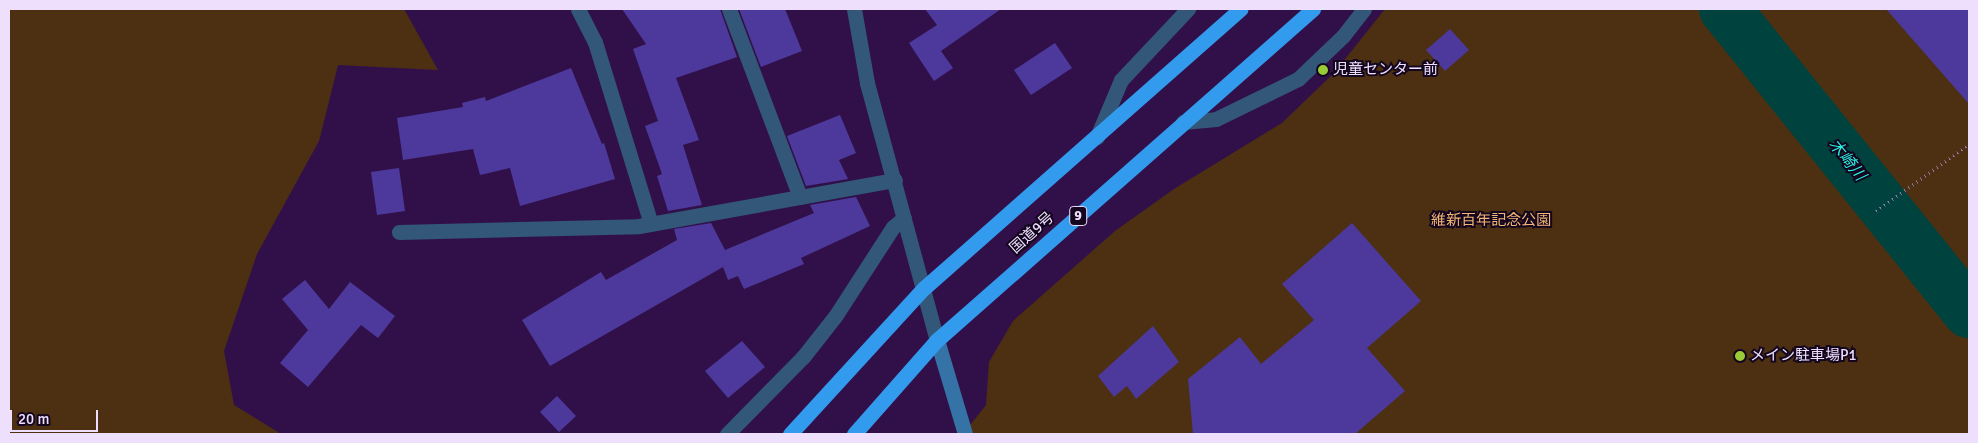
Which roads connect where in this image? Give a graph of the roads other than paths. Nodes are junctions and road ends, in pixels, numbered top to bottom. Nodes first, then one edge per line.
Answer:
1 (578, 9) edge
2 (730, 9) edge
3 (854, 9) edge
4 (1188, 9) edge
5 (1241, 9) edge
6 (1313, 9) edge
7 (1364, 9) edge
8 (1183, 122) junction
9 (1097, 136) junction
10 (894, 180) junction
11 (800, 197) junction
12 (904, 218) junction
13 (651, 224) junction
14 (399, 232) dead end
15 (924, 288) junction
16 (937, 340) junction
17 (727, 434) edge
18 (790, 434) edge
19 (854, 434) edge
20 (965, 434) edge

1 - 13 street
2 - 11 street
3 - 10 street
4 - 9 street
5 - 9 highway, 国道9号
6 - 8 highway, 国道9号 / 9
7 - 8 street
8 - 16 highway, 国道9号 / 9
9 - 15 highway, 国道9号
10 - 11 street
10 - 12 street
11 - 13 street
12 - 15 street
12 - 17 street
13 - 14 street
15 - 16 street
15 - 18 highway, 国道9号
16 - 19 highway, 国道9号 / 9
16 - 20 street

